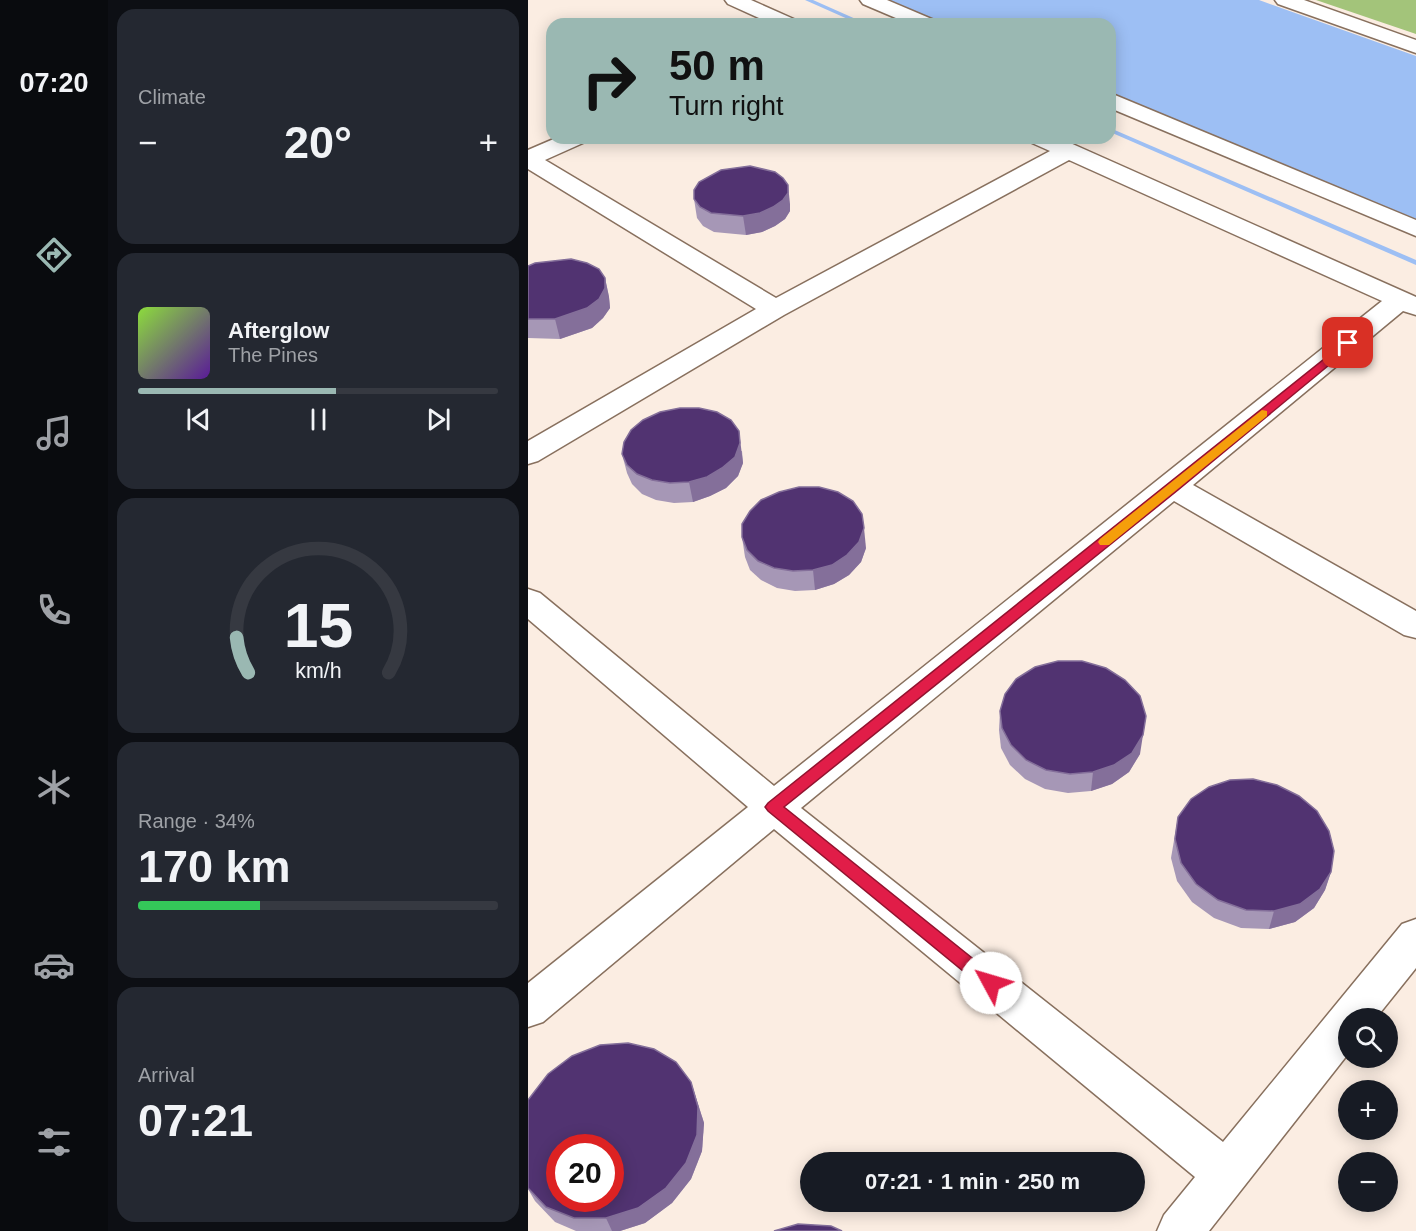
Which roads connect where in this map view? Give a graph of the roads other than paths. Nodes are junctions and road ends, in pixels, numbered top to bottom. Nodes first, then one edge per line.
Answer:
1 (735, 0) edge
2 (870, 0) edge
3 (1285, 0) edge
4 (776, 18) edge
5 (913, 18) edge
6 (1416, 47) edge
7 (1116, 103) edge
8 (562, 144) edge
9 (1053, 144) edge
10 (1068, 151) junction
11 (528, 159) edge
12 (1416, 229) edge
13 (1408, 304) edge
14 (775, 309) junction
15 (528, 454) edge
16 (1173, 487) junction
17 (528, 601) edge
18 (1416, 626) edge
19 (773, 807) junction
20 (1416, 937) edge
21 (528, 1008) edge
22 (1360, 1008) edge
23 (1338, 1035) edge
24 (1227, 1174) junction
25 (1180, 1231) edge

1 - 4 lane
2 - 5 lane
3 - 6 lane
7 - 12 lane
8 - 11 lane
9 - 10 lane
10 - 13 lane
10 - 14 lane
11 - 14 lane
13 - 16 lane
14 - 15 lane
16 - 18 lane
16 - 19 lane
17 - 19 lane
19 - 21 lane
19 - 24 lane
20 - 22 lane
23 - 24 lane
24 - 25 lane

